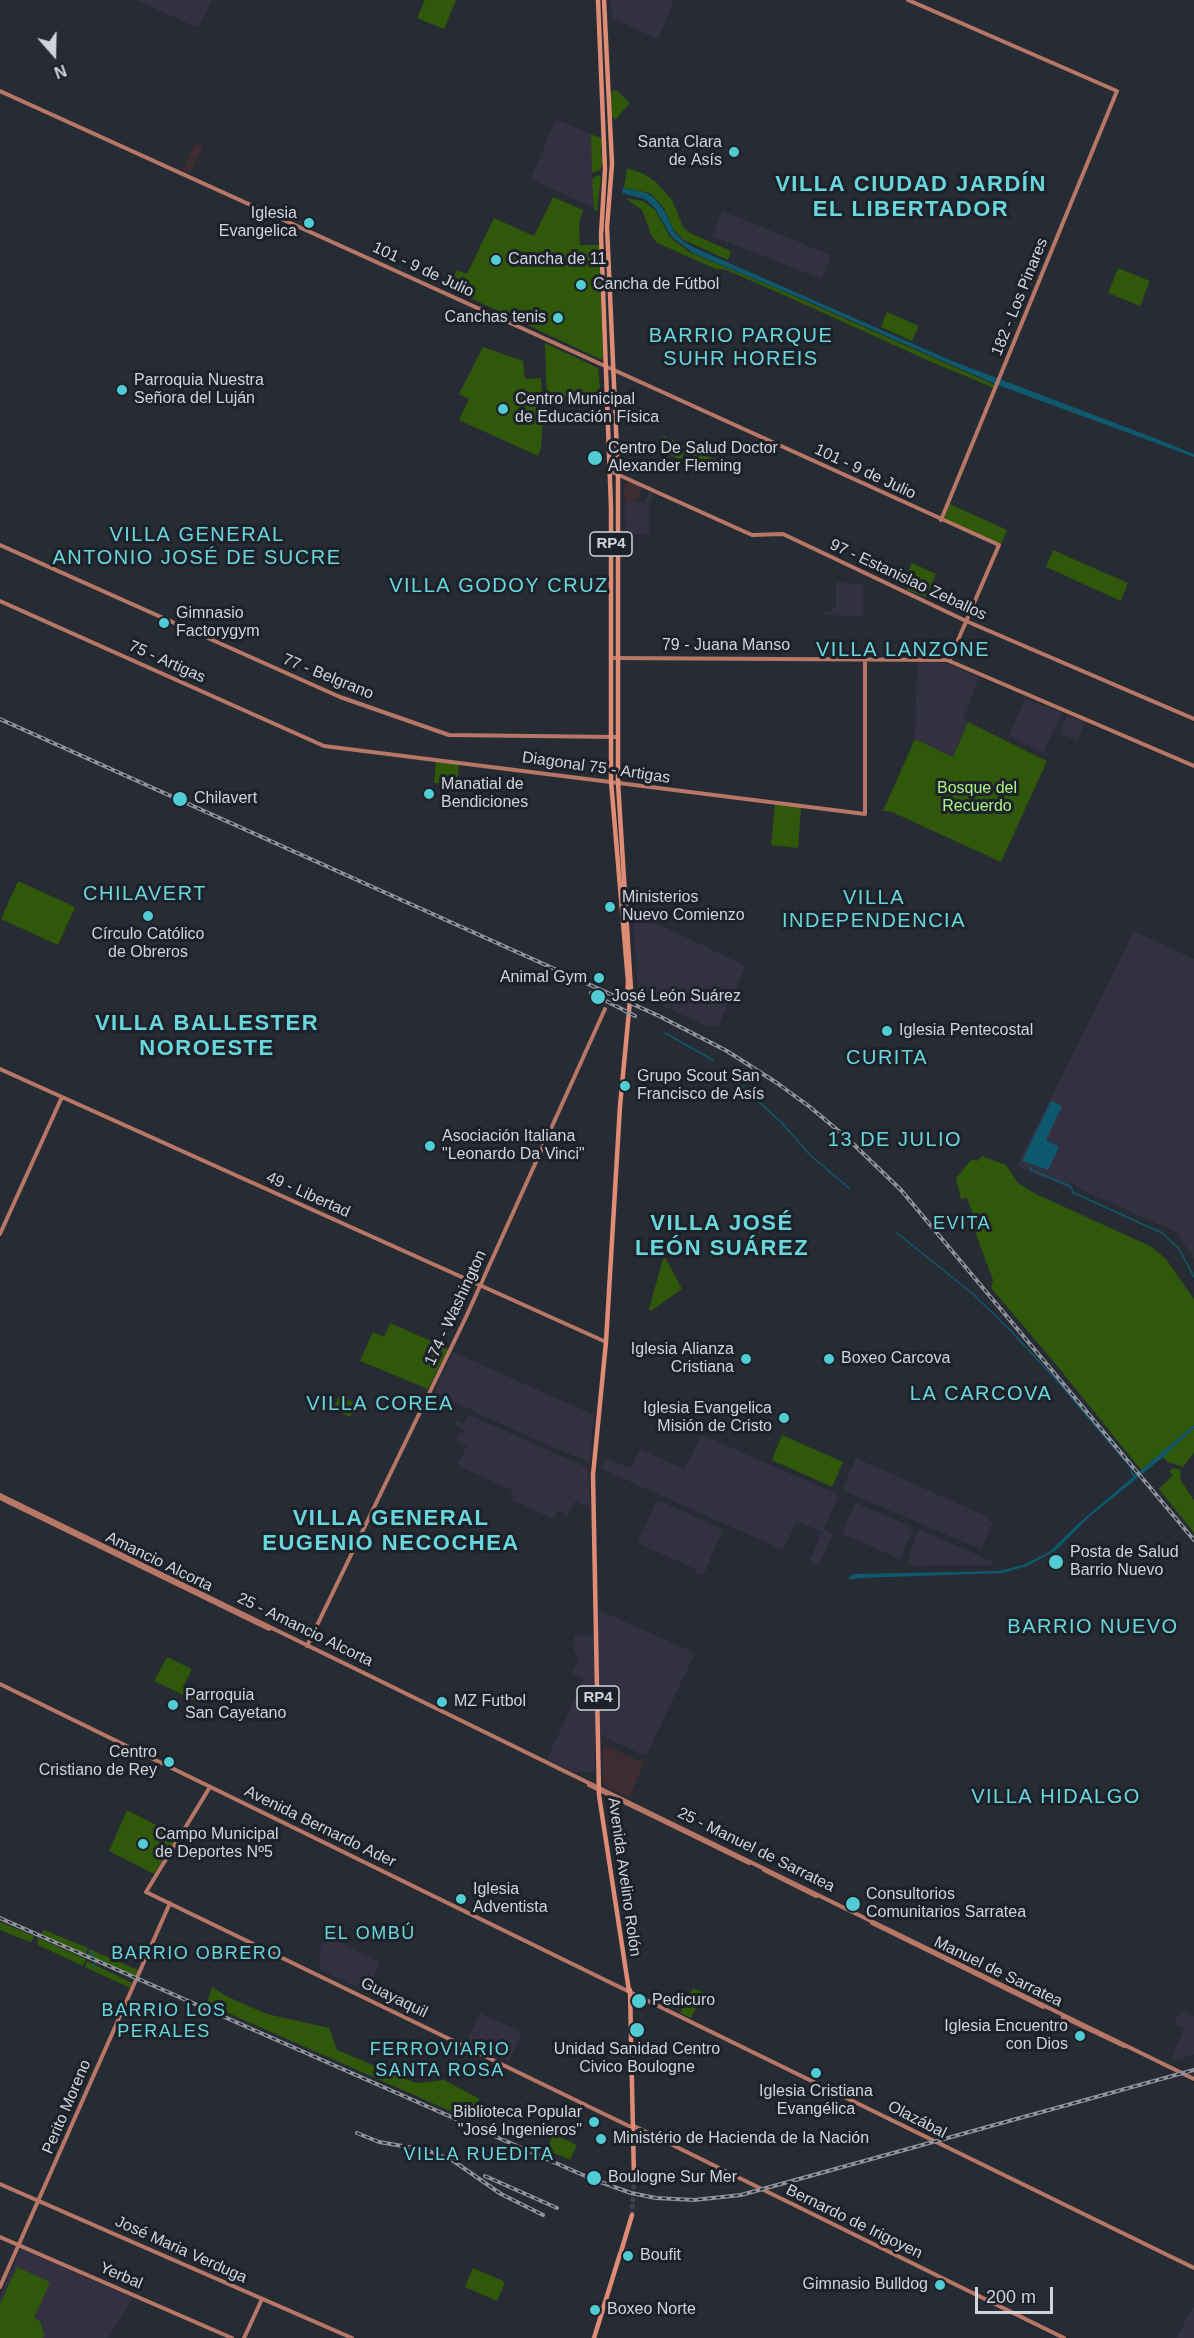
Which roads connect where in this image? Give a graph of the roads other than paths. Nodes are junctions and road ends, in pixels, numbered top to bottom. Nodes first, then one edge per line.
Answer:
1 (598, 0) edge
2 (604, 0) edge
3 (908, 0) edge
4 (0, 91) edge
5 (606, 367) junction
6 (613, 370) junction
7 (610, 471) junction
8 (618, 475) junction
9 (941, 520) junction
10 (0, 545) edge
11 (0, 601) edge
12 (966, 621) junction
13 (614, 658) junction
14 (865, 659) junction
15 (950, 661) junction
16 (1194, 718) edge
17 (614, 737) junction
18 (324, 746) joint
19 (1194, 766) edge
20 (611, 781) junction
21 (618, 783) junction
22 (624, 847) dead end
23 (622, 861) junction
24 (624, 907) junction
25 (605, 1009) dead end
26 (0, 1069) edge
27 (62, 1097) junction
28 (0, 1234) edge
29 (480, 1286) junction
30 (606, 1342) junction
31 (0, 1496) edge
32 (307, 1646) junction
33 (0, 1684) edge
34 (210, 1787) junction
35 (600, 1789) junction
36 (170, 1903) junction
37 (629, 1991) junction
38 (1194, 2080) edge
39 (633, 2127) junction
40 (634, 2179) tunnel mouth
41 (0, 2184) edge
42 (39, 2201) junction
43 (632, 2215) tunnel mouth
44 (0, 2237) edge
45 (19, 2245) junction
46 (1194, 2268) edge
47 (0, 2287) edge
48 (262, 2299) junction
49 (232, 2338) edge
50 (244, 2338) edge
51 (352, 2338) edge
52 (594, 2338) edge
53 (1064, 2338) edge

1 - 5 main road, RP4
2 - 6 main road, RP4
3 - 9 street, 182 - Los Pinares
4 - 5 street, 101 - 9 de Julio
5 - 6 street, 101 - 9 de Julio
5 - 7 main road, RP4
6 - 8 main road, RP4
6 - 9 street, 101 - 9 de Julio
7 - 8 street, 97 - Estanislao Zeballos
7 - 13 main road, RP4
8 - 12 street, 97 - Estanislao Zeballos
8 - 13 main road, RP4
9 - 12 street, 101 - 9 de Julio
10 - 17 street, 77 - Belgrano
11 - 18 street, 75 - Artigas
12 - 15 street
12 - 16 street, 97 - Estanislao Zeballos
13 - 14 street, 79 - Juana Manso
13 - 17 main road, RP4
14 - 15 street, 79 - Juana Manso
14 - 21 street, Diagonal 75 - Artigas
15 - 19 street
17 - 20 main road, RP4
17 - 21 main road, RP4
18 - 20 street, Diagonal 75 - Artigas
20 - 21 street, Diagonal 75 - Artigas
20 - 24 main road, RP4
21 - 23 main road, RP4
22 - 23 main road
23 - 24 main road, RP4
24 - 30 main road, RP4
25 - 29 street, 174 - Washington
26 - 27 street, 49 - Libertad
27 - 28 street
27 - 29 street, 49 - Libertad
29 - 30 street, 49 - Libertad
29 - 32 street, 174 - Washington
30 - 35 main road, RP4
31 - 32 street, 25 - Amancio Alcorta
32 - 35 street, 25 - Amancio Alcorta
33 - 34 street, Avenida Bernardo Ader
34 - 36 street, Guayaquil
34 - 37 street, Avenida Bernardo Ader
35 - 37 main road, Avenida Avelino Rolón / RP4
35 - 38 street, 25 - Manuel de Sarratea
36 - 39 street, Guayaquil
36 - 42 street, Perito Moreno
37 - 39 main road, Avenida Avelino Rolón / RP4
37 - 46 street, Olazábal
39 - 40 main road, Avenida Avelino Rolón / RP4
39 - 53 street, Bernardo de Irigoyen
41 - 42 street, José Maria Verduga
42 - 45 street, Perito Moreno
42 - 48 street, José Maria Verduga
43 - 52 main road
44 - 45 street, Yerbal
45 - 47 street, Perito Moreno
45 - 49 street, Yerbal
48 - 50 street
48 - 51 street, José Maria Verduga

